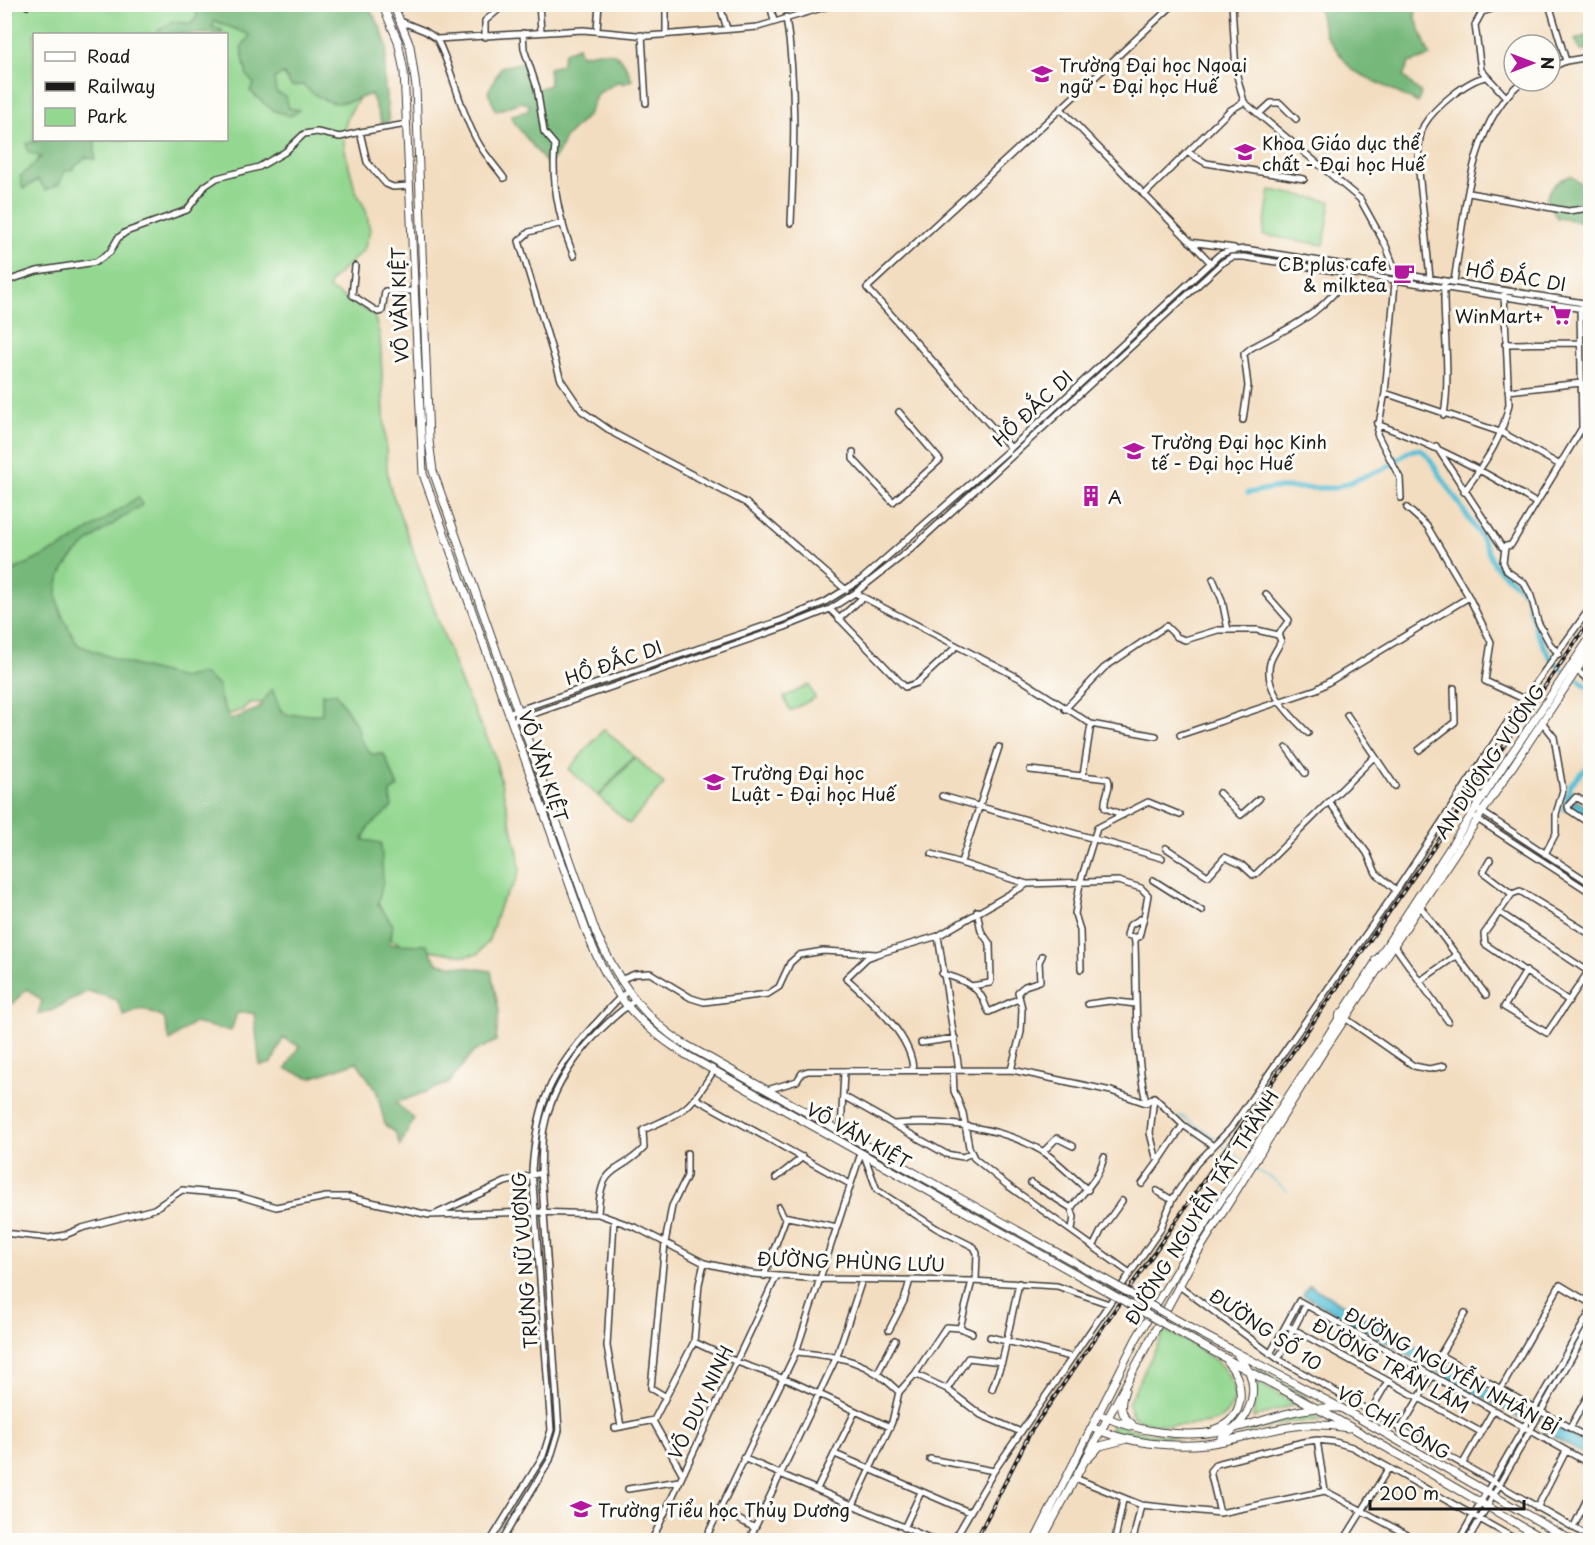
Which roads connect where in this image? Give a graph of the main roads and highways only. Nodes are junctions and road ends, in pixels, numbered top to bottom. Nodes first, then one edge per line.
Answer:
1 (382, 4) edge
2 (393, 4) edge
3 (400, 21) junction
4 (391, 25) junction
5 (409, 186) junction
6 (419, 186) junction
7 (429, 441) junction
8 (420, 442) junction
9 (1590, 639) edge
10 (1590, 650) edge
11 (1479, 809) junction
12 (562, 836) junction
13 (554, 839) junction
14 (1417, 904) junction
15 (1379, 962) junction
16 (737, 1073) junction
17 (732, 1081) junction
18 (841, 1131) junction
19 (837, 1140) junction
20 (864, 1144) junction
21 (862, 1154) junction
22 (1244, 1171) junction
23 (1200, 1333) joint
24 (1196, 1342) joint
25 (1145, 1344) junction
26 (1219, 1344) junction
27 (1214, 1352) junction
28 (1251, 1374) junction
29 (1311, 1407) junction
30 (1341, 1408) junction
31 (1102, 1415) junction
32 (1091, 1426) junction
33 (1240, 1426) junction
34 (1140, 1429) junction
35 (1099, 1430) junction
36 (1356, 1430) junction
37 (1204, 1432) junction
38 (1128, 1439) junction
39 (1204, 1444) junction
40 (1073, 1481) junction
41 (1035, 1540) edge
42 (1042, 1540) edge
43 (1545, 1540) edge
44 (1571, 1540) edge

1 - 4 main road, VÕ VĂN KIỆT
2 - 3 main road, VÕ VĂN KIỆT
3 - 4 main road
3 - 6 main road, VÕ VĂN KIỆT
4 - 5 main road, VÕ VĂN KIỆT
5 - 6 main road
5 - 8 main road, VÕ VĂN KIỆT
6 - 7 main road, VÕ VĂN KIỆT
7 - 8 main road
7 - 12 main road, VÕ VĂN KIỆT
8 - 13 main road, VÕ VĂN KIỆT
9 - 11 main road, AN DƯƠNG VƯƠNG
10 - 11 main road, AN DƯƠNG VƯƠNG
11 - 14 main road, AN DƯƠNG VƯƠNG
12 - 13 main road
12 - 16 main road, VÕ VĂN KIỆT
13 - 17 main road, VÕ VĂN KIỆT
14 - 15 main road, ĐƯỜNG NGUYỄN TẤT THÀNH
14 - 15 main road, ĐƯỜNG NGUYỄN TẤT THÀNH
15 - 22 main road, ĐƯỜNG NGUYỄN TẤT THÀNH
16 - 17 main road
16 - 18 main road, VÕ VĂN KIỆT
17 - 19 main road, VÕ VĂN KIỆT
18 - 19 main road
18 - 20 main road, VÕ VĂN KIỆT
19 - 21 main road, VÕ VĂN KIỆT
20 - 21 main road
20 - 23 main road, VÕ VĂN KIỆT, bridge
21 - 24 main road, VÕ VĂN KIỆT, bridge
22 - 25 main road, ĐƯỜNG NGUYỄN TẤT THÀNH
22 - 31 main road, ĐƯỜNG NGUYỄN TẤT THÀNH
23 - 26 main road, VÕ CHÍ CÔNG
24 - 27 main road, VÕ CHÍ CÔNG
25 - 31 main road, ĐƯỜNG NGUYỄN TẤT THÀNH
25 - 34 main road
26 - 28 main road
26 - 30 main road, VÕ CHÍ CÔNG
27 - 28 main road, VÕ CHÍ CÔNG
27 - 37 main road
28 - 29 main road, VÕ CHÍ CÔNG
28 - 33 main road
29 - 30 main road
29 - 33 main road
29 - 36 main road, VÕ CHÍ CÔNG
30 - 44 main road, VÕ CHÍ CÔNG
31 - 32 main road, ĐƯỜNG NGUYỄN TẤT THÀNH
31 - 34 main road
31 - 35 main road, ĐƯỜNG NGUYỄN TẤT THÀNH
32 - 35 main road
32 - 41 main road, ĐƯỜNG NGUYỄN TẤT THÀNH
33 - 37 main road
33 - 39 main road
34 - 37 main road
35 - 38 main road
35 - 40 main road, ĐƯỜNG NGUYỄN TẤT THÀNH
36 - 39 main road
36 - 43 main road, VÕ CHÍ CÔNG
38 - 39 main road
38 - 40 main road
40 - 42 main road, ĐƯỜNG NGUYỄN TẤT THÀNH

